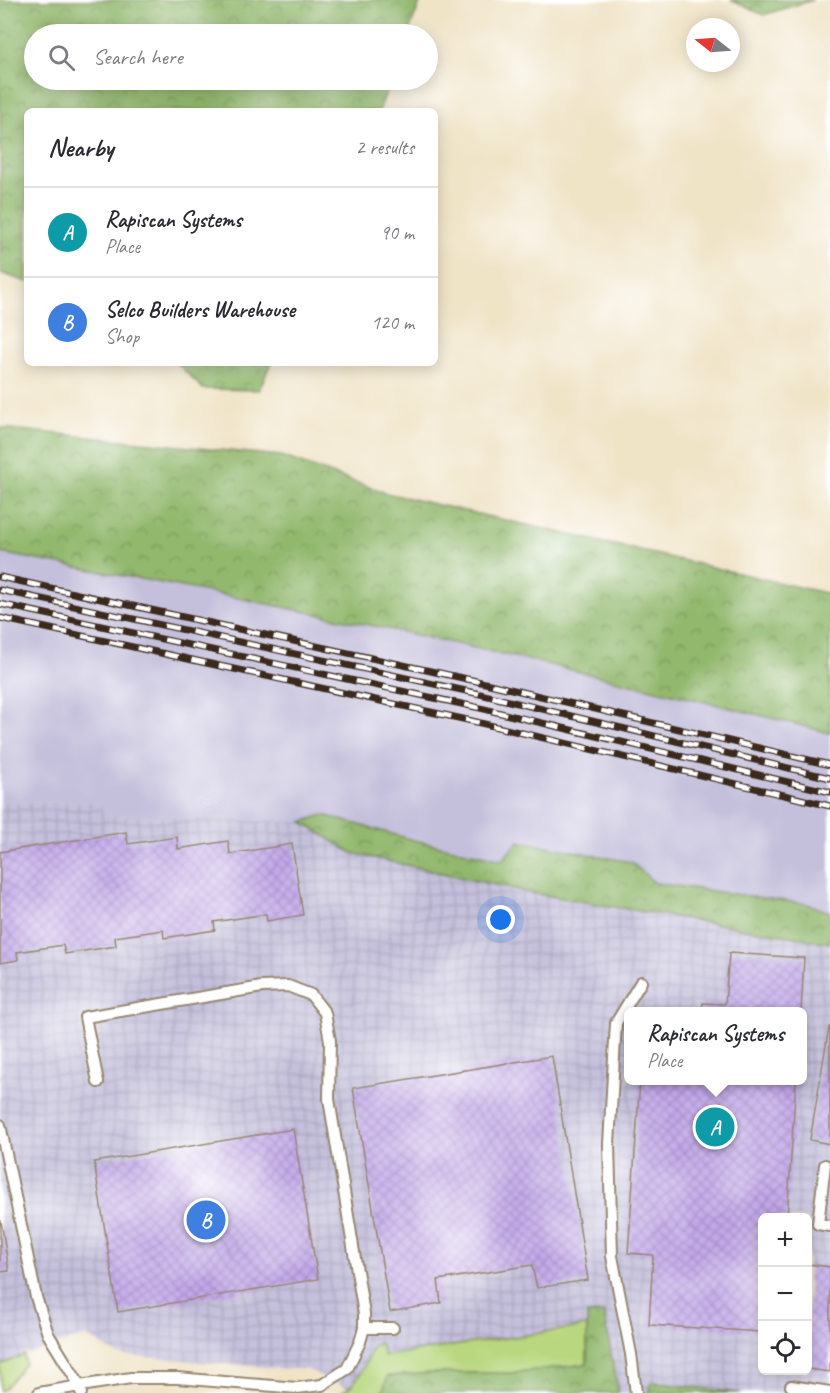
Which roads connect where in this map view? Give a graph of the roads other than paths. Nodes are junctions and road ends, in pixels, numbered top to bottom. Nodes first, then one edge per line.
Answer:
1 (641, 982) dead end
2 (626, 1007) edge
3 (624, 1010) edge
4 (98, 1082) dead end
5 (0, 1125) edge
6 (825, 1165) dead end
7 (830, 1226) edge
8 (364, 1328) junction
9 (393, 1328) dead end
10 (791, 1386) dead end
11 (80, 1390) edge
12 (830, 1392) edge
13 (39, 1393) edge
14 (636, 1393) edge

1 - 2 lane
3 - 14 lane
4 - 8 lane
5 - 11 lane
6 - 7 lane
8 - 9 lane
8 - 11 lane
10 - 12 lane
11 - 13 lane

